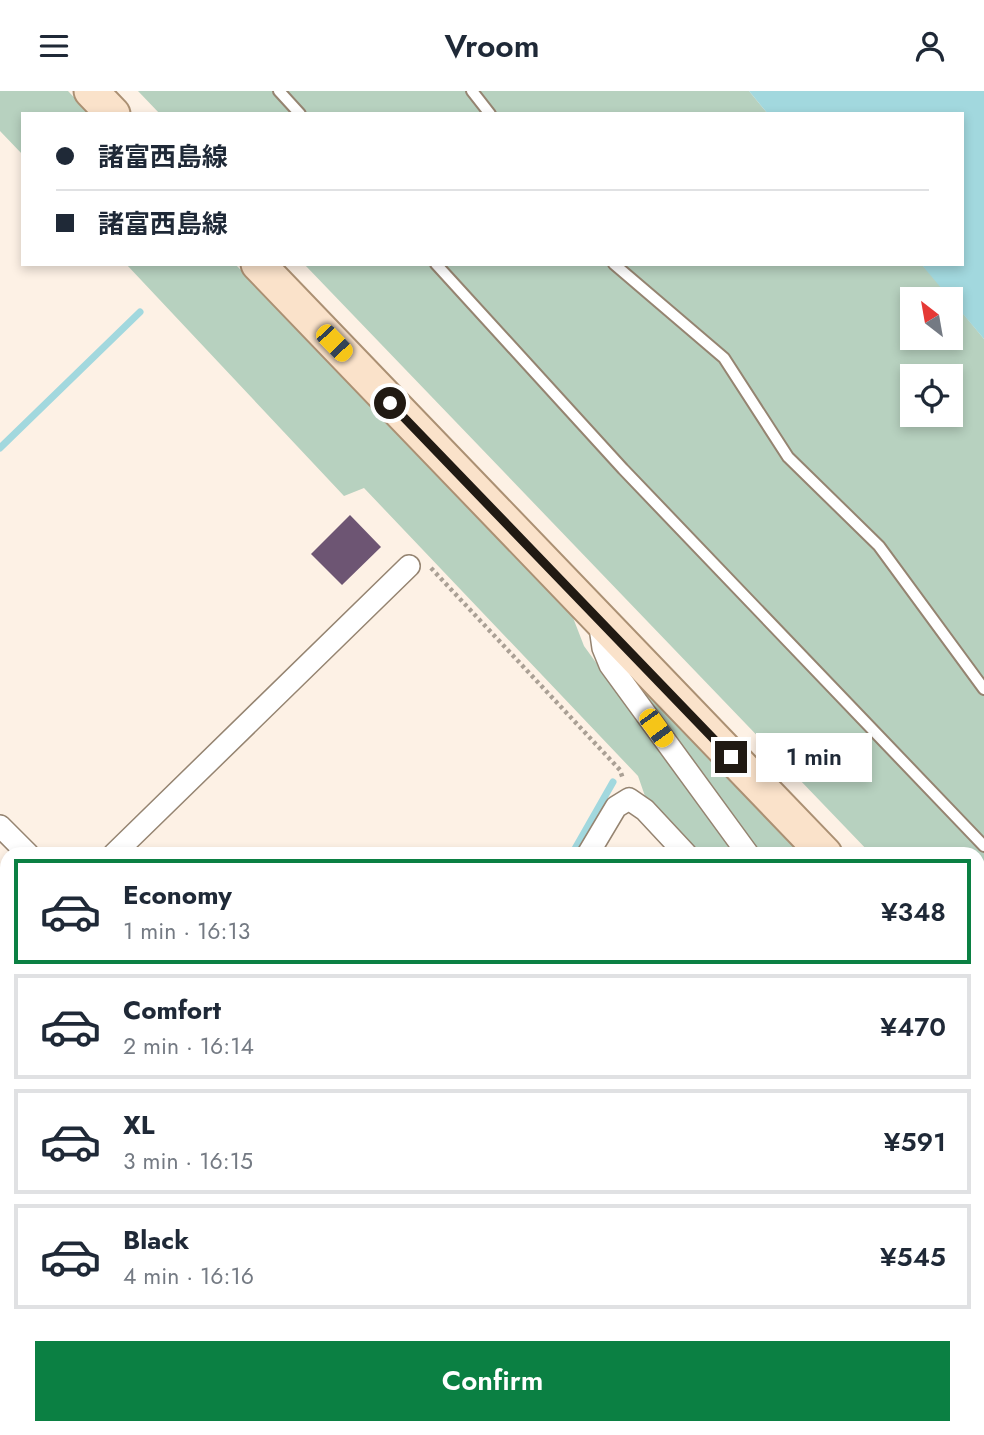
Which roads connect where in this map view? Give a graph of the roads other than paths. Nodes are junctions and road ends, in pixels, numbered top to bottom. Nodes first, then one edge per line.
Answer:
1 (91, 91) edge
2 (279, 91) edge
3 (472, 91) edge
4 (111, 112) edge
5 (298, 112) edge
6 (488, 112) edge
7 (260, 266) edge
8 (438, 266) edge
9 (616, 266) edge
10 (409, 566) road end
11 (599, 620) junction
12 (984, 689) edge
13 (0, 826) edge
14 (984, 846) edge
15 (22, 847) edge
16 (121, 847) edge
17 (592, 847) edge
18 (679, 847) edge
19 (743, 847) edge
20 (818, 847) edge

1 - 4 main road
2 - 5 lane
3 - 6 lane
7 - 11 main road
8 - 14 lane
9 - 12 lane
10 - 16 street
11 - 19 street
11 - 20 main road
13 - 15 street
17 - 18 street

